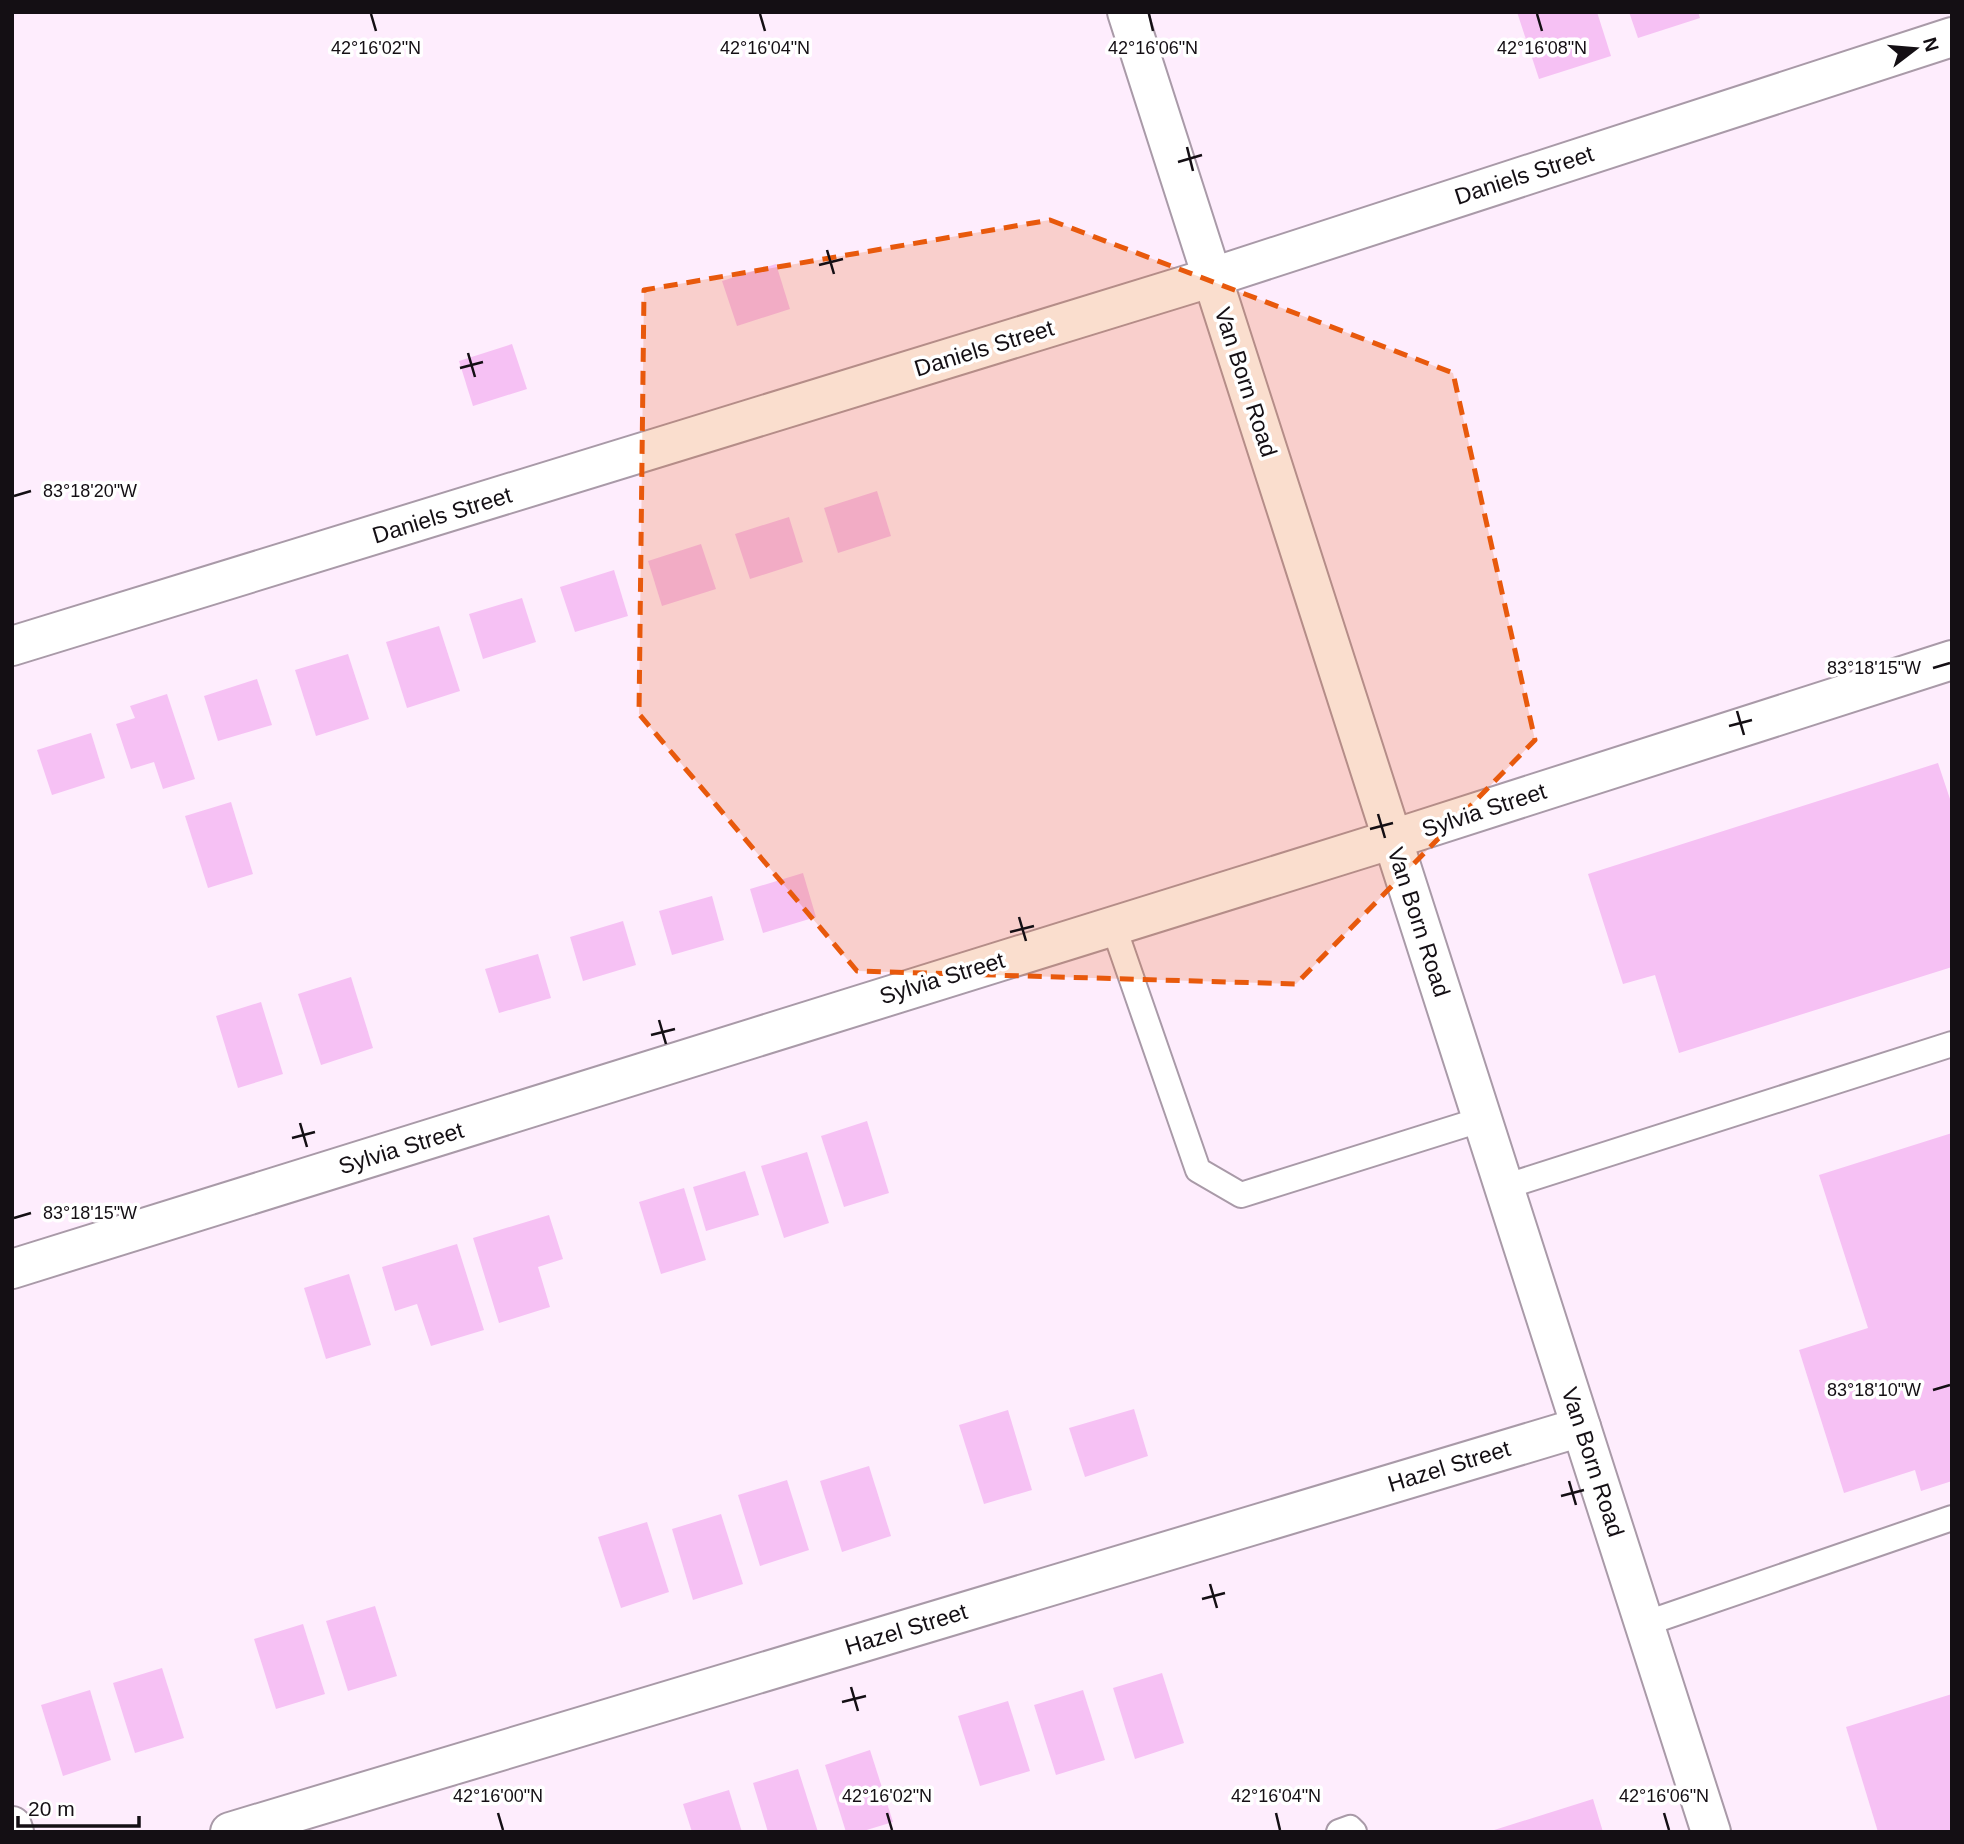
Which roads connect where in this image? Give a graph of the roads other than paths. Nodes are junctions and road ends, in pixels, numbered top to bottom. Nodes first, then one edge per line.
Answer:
1 (1127, 12) edge
2 (1952, 37) edge
3 (1213, 277) junction
4 (12, 646) edge
5 (1952, 660) edge
6 (1392, 839) junction
7 (1113, 925) junction
8 (1952, 1044) edge
9 (1483, 1119) junction
10 (1504, 1187) junction
11 (12, 1269) edge
12 (1581, 1427) junction
13 (1952, 1518) edge
14 (1644, 1624) junction
15 (12, 1826) edge
16 (14, 1832) edge
17 (230, 1832) edge
18 (1339, 1832) edge
19 (1354, 1832) edge
20 (1711, 1832) edge

1 - 3 street, Van Born Road
2 - 3 street, Daniels Street
3 - 4 street, Daniels Street
3 - 6 street, Van Born Road
5 - 6 street, Sylvia Street
6 - 7 street, Sylvia Street
6 - 9 street, Van Born Road
7 - 9 lane
7 - 11 street, Sylvia Street
8 - 10 lane
9 - 10 street, Van Born Road
10 - 12 street, Van Born Road
12 - 14 street, Van Born Road
12 - 17 street, Hazel Street
13 - 14 lane
14 - 20 street, Van Born Road
15 - 16 street
18 - 19 lane

